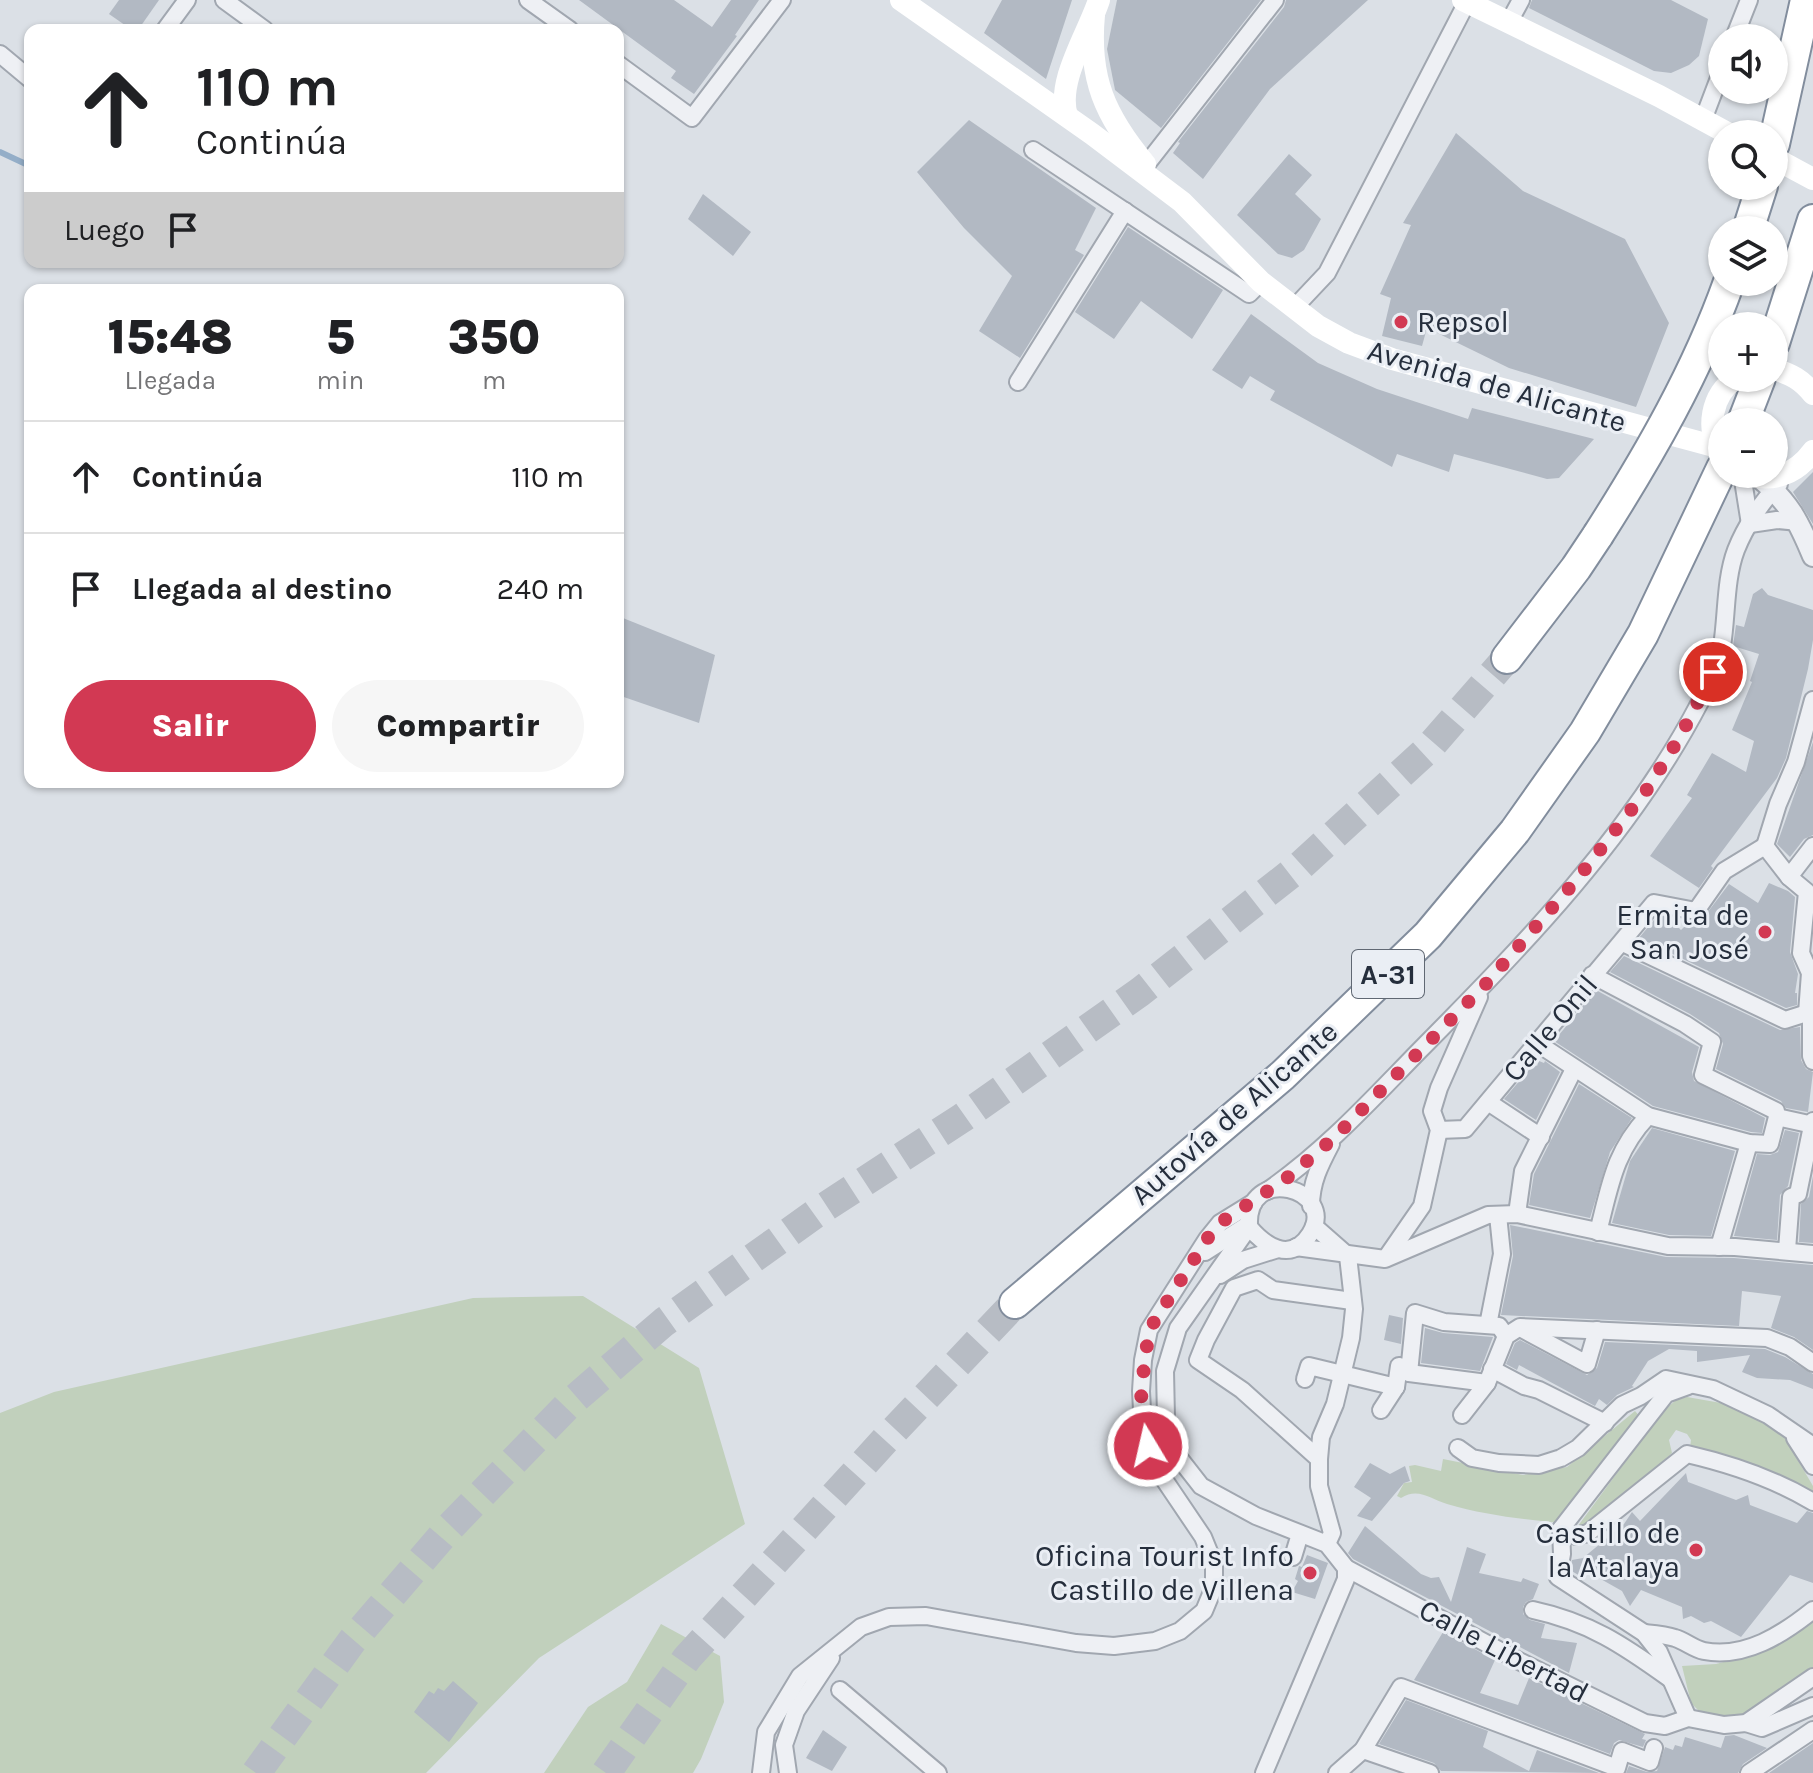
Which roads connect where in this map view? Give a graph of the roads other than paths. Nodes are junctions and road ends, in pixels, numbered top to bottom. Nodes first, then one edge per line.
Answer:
1 (187, 0) edge
2 (224, 0) edge
3 (528, 0) edge
4 (782, 0) edge
5 (901, 0) edge
6 (1275, 0) edge
7 (1521, 0) edge
8 (1749, 0) edge
9 (1806, 0) edge
10 (1465, 1) edge
11 (1096, 8) edge
12 (1509, 22) junction
13 (169, 24) edge
14 (257, 24) edge
15 (562, 24) edge
16 (1740, 24) edge
17 (0, 54) edge
18 (624, 68) edge
19 (24, 74) edge
20 (1068, 77) junction
21 (1097, 83) junction
22 (1031, 93) junction
23 (1709, 104) edge
24 (1067, 116) junction
25 (1703, 120) junction
26 (1780, 120) edge
27 (1708, 123) edge
28 (1033, 150) dead end
29 (1788, 159) edge
30 (1146, 165) junction
31 (1813, 179) edge
32 (1182, 202) junction
33 (1125, 211) junction
34 (1813, 220) edge
35 (1261, 282) junction
36 (1723, 296) edge
37 (1294, 308) junction
38 (1784, 312) edge
39 (1813, 366) edge
40 (1788, 371) edge
41 (1788, 378) edge
42 (1018, 382) dead end
43 (1813, 394) edge
44 (1813, 451) edge
45 (1708, 452) edge
46 (1788, 469) edge
47 (1708, 487) edge
48 (1759, 488) edge
49 (1759, 488) edge
50 (1772, 488) edge
51 (1799, 522) junction
52 (1750, 524) junction
53 (1813, 556) edge
54 (1507, 658) tunnel mouth
55 (1813, 700) edge
56 (1809, 734) edge
57 (1765, 846) junction
58 (1813, 846) edge
59 (1789, 877) junction
60 (1810, 891) edge
61 (1623, 943) junction
62 (1811, 973) edge
63 (1592, 975) junction
64 (1485, 985) junction
65 (1807, 1013) junction
66 (1537, 1043) junction
67 (1813, 1061) edge
68 (1574, 1069) junction
69 (1488, 1102) junction
70 (1648, 1116) junction
71 (1777, 1117) junction
72 (1812, 1123) edge
73 (1439, 1130) junction
74 (1335, 1137) junction
75 (1541, 1137) junction
76 (1749, 1143) junction
77 (1267, 1191) junction
78 (1254, 1202) junction
79 (1311, 1206) junction
80 (1517, 1214) junction
81 (1498, 1215) junction
82 (1249, 1225) junction
83 (1314, 1226) junction
84 (1598, 1232) junction
85 (1296, 1247) junction
86 (1719, 1247) junction
87 (1278, 1249) junction
88 (1787, 1250) junction
89 (1813, 1254) edge
90 (1348, 1256) junction
91 (1385, 1259) junction
92 (1192, 1263) junction
93 (1216, 1278) junction
94 (1352, 1301) junction
95 (1015, 1303) tunnel mouth
96 (1488, 1325) junction
97 (1597, 1330) junction
98 (1513, 1332) junction
99 (1813, 1363) edge
100 (1409, 1373) junction
101 (1344, 1375) junction
102 (1490, 1376) junction
103 (1305, 1379) dead end
104 (1688, 1386) junction
105 (1396, 1387) junction
106 (1381, 1410) dead end
107 (1462, 1415) dead end
108 (1605, 1423) junction
109 (1787, 1427) junction
110 (1813, 1446) edge
111 (1458, 1448) dead end
112 (1319, 1459) junction
113 (1813, 1466) edge
114 (1813, 1502) edge
115 (1561, 1529) junction
116 (1300, 1534) junction
117 (1327, 1544) junction
118 (1293, 1557) dead end
119 (1346, 1574) junction
120 (1214, 1587) junction
121 (1233, 1591) dead end
122 (1533, 1610) dead end
123 (1813, 1610) edge
124 (1644, 1633) junction
125 (841, 1643) junction
126 (1813, 1677) edge
127 (1670, 1679) junction
128 (840, 1690) dead end
129 (1813, 1706) edge
130 (1688, 1718) junction
131 (1746, 1723) junction
132 (1813, 1730) edge
133 (1654, 1748) dead end
134 (1363, 1750) junction
135 (761, 1773) edge
136 (788, 1773) edge
137 (938, 1773) edge
138 (1264, 1773) edge
139 (1337, 1773) edge
140 (1430, 1773) edge
141 (1749, 1773) edge

1 - 13 street
2 - 14 street
3 - 15 street
4 - 18 street
5 - 22 main road
6 - 30 street
7 - 12 street
8 - 16 street
9 - 26 highway
10 - 12 main road
10 - 37 street
11 - 20 main road, Avenida de Alicante
11 - 21 main road, Avenida de Alicante
12 - 25 main road
17 - 19 street
20 - 22 main road
20 - 24 main road, Avenida de Alicante
21 - 24 main road
21 - 30 main road, Avenida de Alicante
22 - 24 main road
23 - 25 street
24 - 32 main road, Avenida de Alicante
25 - 27 main road
28 - 33 street
29 - 31 main road
30 - 32 main road, Avenida de Alicante
32 - 35 main road, Avenida de Alicante
33 - 35 street
33 - 42 street
34 - 38 highway
35 - 37 main road, Avenida de Alicante
36 - 54 highway, bridge
37 - 45 main road, Avenida de Alicante
39 - 40 main road
41 - 43 main road
44 - 46 main road
47 - 95 highway, Autovía de Alicante / A-31
48 - 52 street
49 - 52 street
50 - 51 street
51 - 52 street
51 - 53 street
52 - 64 street
55 - 56 street
56 - 57 street
57 - 59 street
57 - 61 street, Calle Onil
58 - 59 street
59 - 60 street
60 - 62 street
61 - 63 street, Calle Onil
61 - 65 street
62 - 65 street
63 - 66 street, Calle Onil
63 - 71 street
64 - 73 street
64 - 74 street
65 - 67 street
66 - 68 street
66 - 69 street, Calle Onil
68 - 70 street
68 - 75 street
69 - 73 street, Calle Onil
69 - 75 street
70 - 76 street
70 - 84 street
71 - 72 street
71 - 76 street
72 - 88 street
73 - 91 street
74 - 77 street
74 - 79 street
75 - 80 street
76 - 86 street
77 - 78 street
77 - 79 street
78 - 82 street
78 - 92 street
79 - 83 street
80 - 81 street
80 - 84 street
81 - 91 street
81 - 96 street
82 - 87 street
82 - 92 street
82 - 93 street
83 - 85 street
83 - 90 street
84 - 86 street
85 - 87 street
85 - 90 street
86 - 88 street
87 - 93 street
88 - 89 street
90 - 91 street
90 - 94 street
92 - 120 street
93 - 116 street
94 - 101 street
94 - 112 street
96 - 98 street
96 - 100 street
97 - 98 street
97 - 98 street
97 - 99 street
98 - 102 street
100 - 102 street
100 - 105 street
101 - 103 street
101 - 105 street
101 - 112 street
102 - 107 street
102 - 108 street
104 - 108 street
104 - 109 street
104 - 115 street
105 - 106 street
108 - 111 street
109 - 110 street
109 - 113 street
112 - 117 street
114 - 115 street
115 - 124 street
116 - 117 street
116 - 118 street
117 - 119 street
119 - 130 street, Calle Libertad
119 - 138 street
120 - 121 street
120 - 125 street
122 - 127 street
123 - 124 street
124 - 127 street
125 - 135 street
125 - 136 street
126 - 131 street
127 - 130 street
128 - 137 street
129 - 131 street
130 - 131 street
132 - 141 street
133 - 134 street
134 - 139 street
134 - 140 street

